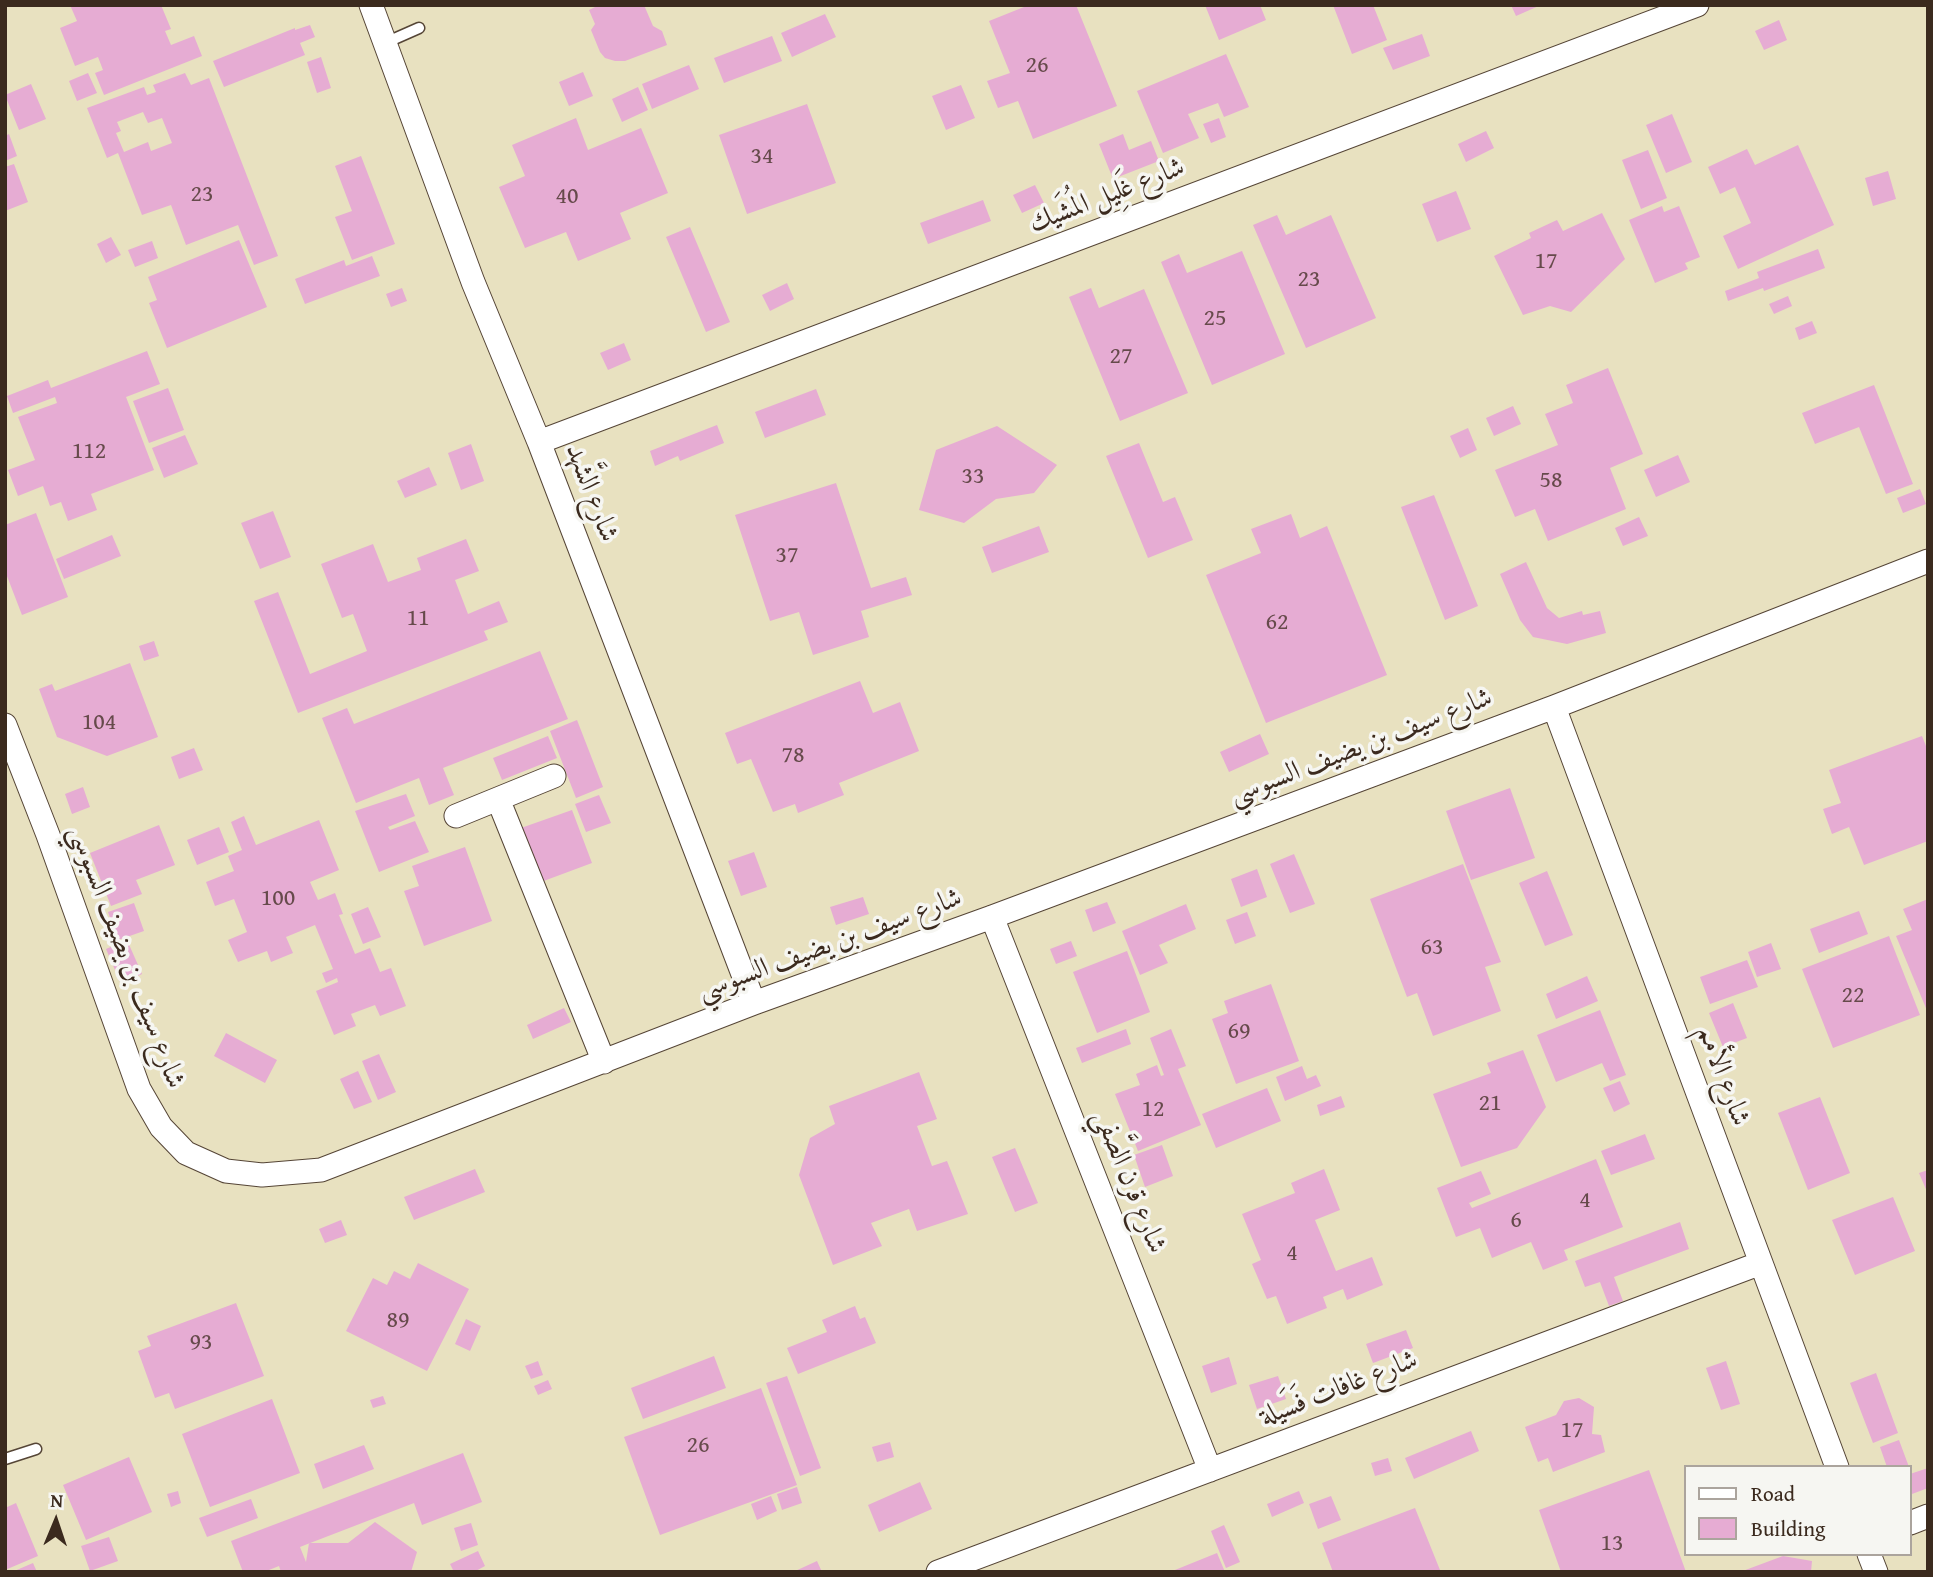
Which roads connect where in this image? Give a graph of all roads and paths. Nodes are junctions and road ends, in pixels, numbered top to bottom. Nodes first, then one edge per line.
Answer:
1 (371, 5) edge
2 (1697, 5) edge
3 (419, 27) dead end
4 (385, 43) junction
5 (539, 442) junction
6 (1928, 561) edge
7 (1554, 707) junction
8 (5, 725) edge
9 (554, 776) dead end
10 (498, 799) junction
11 (456, 816) dead end
12 (992, 917) junction
13 (754, 1003) junction
14 (604, 1062) junction
15 (1761, 1263) junction
16 (36, 1449) dead end
17 (5, 1459) edge
18 (1836, 1465) edge
19 (1210, 1469) junction
20 (938, 1572) edge

1 - 4 street, شارع الشَّهد
2 - 5 street, شارع غَلِيل المُشَيك
3 - 4 lane
4 - 5 street, شارع الشَّهد
5 - 13 street, شارع الشَّهد
6 - 7 street, شارع سيف بن يضيف السبوسي
7 - 12 street, شارع سيف بن يضيف السبوسي
7 - 15 street, شارع الأمم
8 - 14 street, شارع سيف بن يضيف السبوسي
9 - 10 street
10 - 11 street
10 - 14 street
12 - 13 street, شارع سيف بن يضيف السبوسي
12 - 19 street, شارع قرن الصَّفي
13 - 14 street, شارع سيف بن يضيف السبوسي
15 - 18 street, شارع الأمم
15 - 19 street, شارع غافات فَسَيلة
16 - 17 lane
19 - 20 street, شارع غافات فَسَيلة

